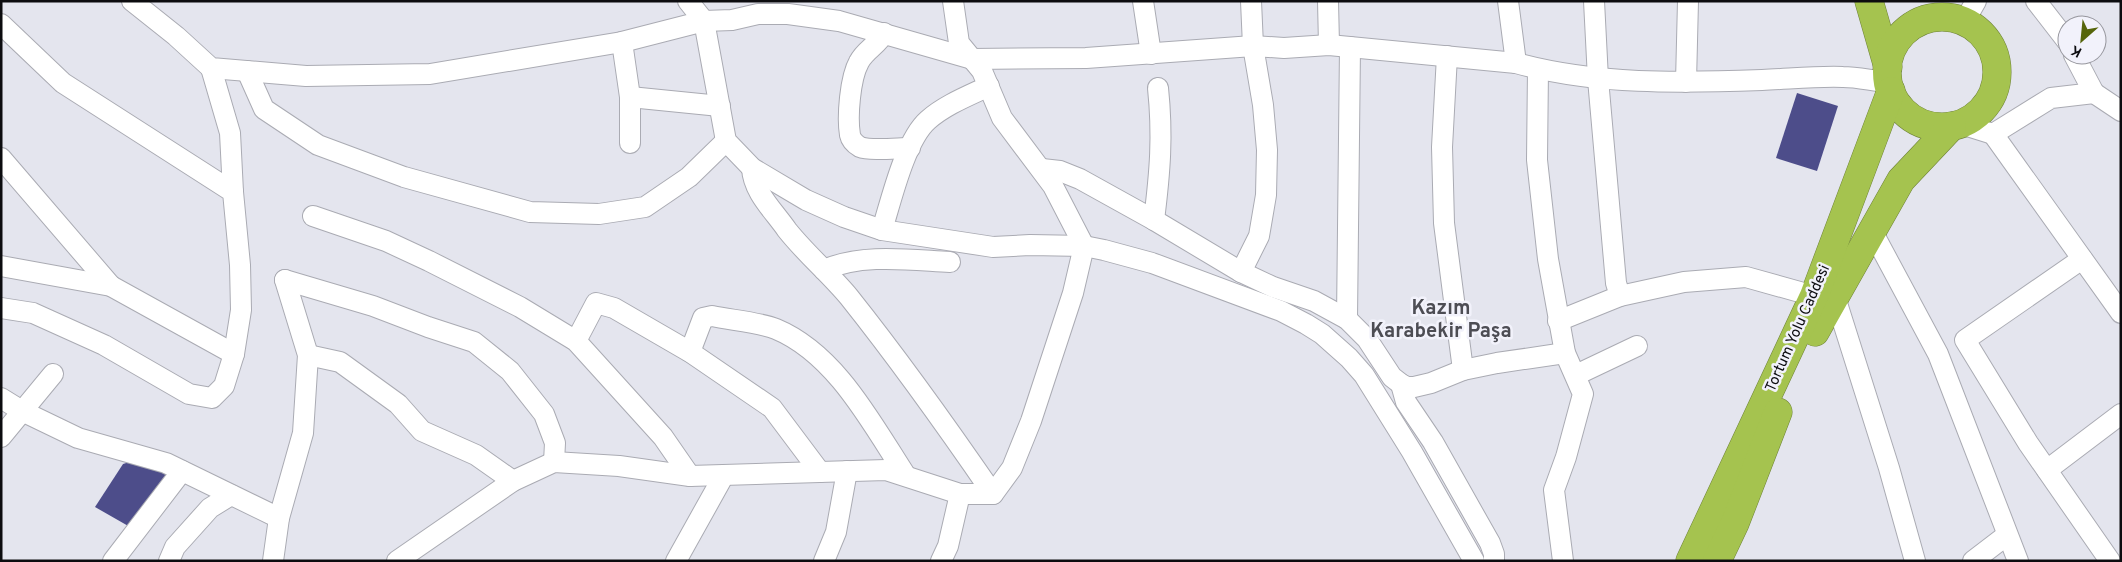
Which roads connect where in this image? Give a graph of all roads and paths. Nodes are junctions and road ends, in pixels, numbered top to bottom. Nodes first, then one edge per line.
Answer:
1 (132, 1) edge
2 (688, 1) edge
3 (953, 1) edge
4 (1143, 1) edge
5 (1251, 1) edge
6 (1328, 1) edge
7 (1508, 1) edge
8 (1594, 1) edge
9 (1688, 1) edge
10 (1869, 1) edge
11 (2036, 1) edge
12 (758, 8) edge
13 (1956, 10) edge
14 (704, 21) junction
15 (1, 24) edge
16 (2057, 28) edge
17 (884, 33) junction
18 (622, 42) junction
19 (1329, 45) junction
20 (1253, 46) junction
21 (1350, 47) junction
22 (1151, 54) junction
23 (1447, 56) junction
24 (972, 59) junction
25 (1516, 63) junction
26 (2079, 65) edge
27 (211, 68) junction
28 (1538, 69) junction
29 (247, 71) junction
30 (1598, 78) junction
31 (1889, 80) junction
32 (1686, 82) junction
33 (988, 86) junction
34 (1158, 88) dead end
35 (2094, 93) junction
36 (630, 97) junction
37 (720, 106) junction
38 (2121, 111) edge
39 (1956, 125) junction
40 (1993, 134) junction
41 (726, 141) junction
42 (630, 143) dead end
43 (910, 148) junction
44 (1, 158) edge
45 (752, 168) junction
46 (1042, 169) junction
47 (233, 192) junction
48 (313, 216) dead end
49 (1154, 220) junction
50 (882, 230) junction
51 (1872, 231) junction
52 (1084, 246) junction
53 (2082, 259) junction
54 (950, 262) dead end
55 (1, 266) edge
56 (824, 270) junction
57 (1241, 272) junction
58 (111, 286) junction
59 (1620, 296) junction
60 (1824, 297) junction
61 (1, 308) edge
62 (2121, 313) edge
63 (1347, 319) junction
64 (1558, 321) junction
65 (1964, 340) junction
66 (576, 341) junction
67 (1637, 346) dead end
68 (690, 352) junction
69 (1565, 353) junction
70 (234, 354) junction
71 (1938, 354) junction
72 (308, 355) junction
73 (1463, 370) junction
74 (53, 374) dead end
75 (1576, 375) junction
76 (1401, 384) junction
77 (1, 398) edge
78 (22, 410) junction
79 (2121, 414) edge
80 (1, 437) edge
81 (554, 462) junction
82 (2047, 470) junction
83 (182, 471) junction
84 (820, 472) junction
85 (847, 472) junction
86 (724, 475) junction
87 (690, 476) junction
88 (906, 476) junction
89 (513, 481) junction
90 (960, 494) junction
91 (993, 494) junction
92 (231, 495) junction
93 (278, 518) junction
94 (2007, 535) junction
95 (114, 561) edge
96 (169, 561) edge
97 (273, 561) edge
98 (397, 561) edge
99 (676, 561) edge
100 (824, 561) edge
101 (941, 561) edge
102 (1474, 561) edge
103 (1494, 561) edge
104 (1563, 561) edge
105 (1690, 561) edge
106 (1718, 561) edge
107 (1915, 561) edge
108 (1973, 561) edge
109 (2018, 561) edge
110 (2110, 561) edge

1 - 27 street
2 - 14 street
3 - 24 street
4 - 22 street
5 - 20 street
6 - 19 street
7 - 25 street
8 - 30 street
9 - 32 street
10 - 31 highway
11 - 16 street
12 - 14 street
12 - 17 street
13 - 31 highway, Tortum Yolu Caddesi
13 - 39 highway, Tortum Yolu Caddesi
14 - 18 street
14 - 37 street
15 - 47 street
17 - 24 street
17 - 43 street
18 - 29 street
18 - 36 street
19 - 20 street
19 - 21 street
20 - 22 street
20 - 57 street
21 - 23 street
21 - 63 street
22 - 24 street
23 - 25 street
23 - 73 street
24 - 33 street
25 - 28 street
26 - 35 street
27 - 29 street
27 - 47 street
28 - 30 street
28 - 64 street
29 - 41 street
30 - 32 street
30 - 59 street
31 - 32 street
31 - 39 highway
31 - 60 highway, Tortum Yolu Caddesi
33 - 43 street
33 - 46 street
34 - 49 street
35 - 38 street
35 - 40 street
36 - 37 street
36 - 42 street
37 - 41 street
39 - 40 street
39 - 51 highway, Tortum Yolu Caddesi
40 - 53 street
41 - 45 street
43 - 50 street
44 - 58 street
45 - 50 street
45 - 56 street
46 - 49 street
46 - 52 street
47 - 70 street
48 - 66 street
49 - 57 street
50 - 52 street
51 - 60 highway, Tortum Yolu Caddesi
51 - 71 street
52 - 91 street
52 - 102 street
53 - 62 street
53 - 65 street
54 - 56 street
55 - 58 street
56 - 91 street
57 - 63 street
58 - 70 street
59 - 60 street
59 - 64 street
60 - 105 highway, Tortum Yolu Caddesi
60 - 106 highway, Tortum Yolu Caddesi
60 - 107 street
61 - 70 street
63 - 76 street
64 - 69 street
65 - 71 street
65 - 82 street
66 - 68 street
66 - 87 street
67 - 75 street
68 - 84 street
68 - 88 street
69 - 73 street
69 - 75 street
71 - 94 street
72 - 81 street
72 - 89 street
72 - 93 street
73 - 76 street
74 - 78 street
75 - 104 street
76 - 103 street
77 - 78 street
78 - 80 street
78 - 83 street
79 - 82 street
81 - 87 street
81 - 89 street
82 - 110 street
83 - 92 street
83 - 95 street
84 - 85 street
84 - 86 street
85 - 88 street
85 - 100 street
86 - 87 street
86 - 99 street
88 - 90 street
89 - 98 street
90 - 91 street
90 - 101 street
92 - 93 street
92 - 96 street
93 - 97 street
94 - 108 street
94 - 109 street

